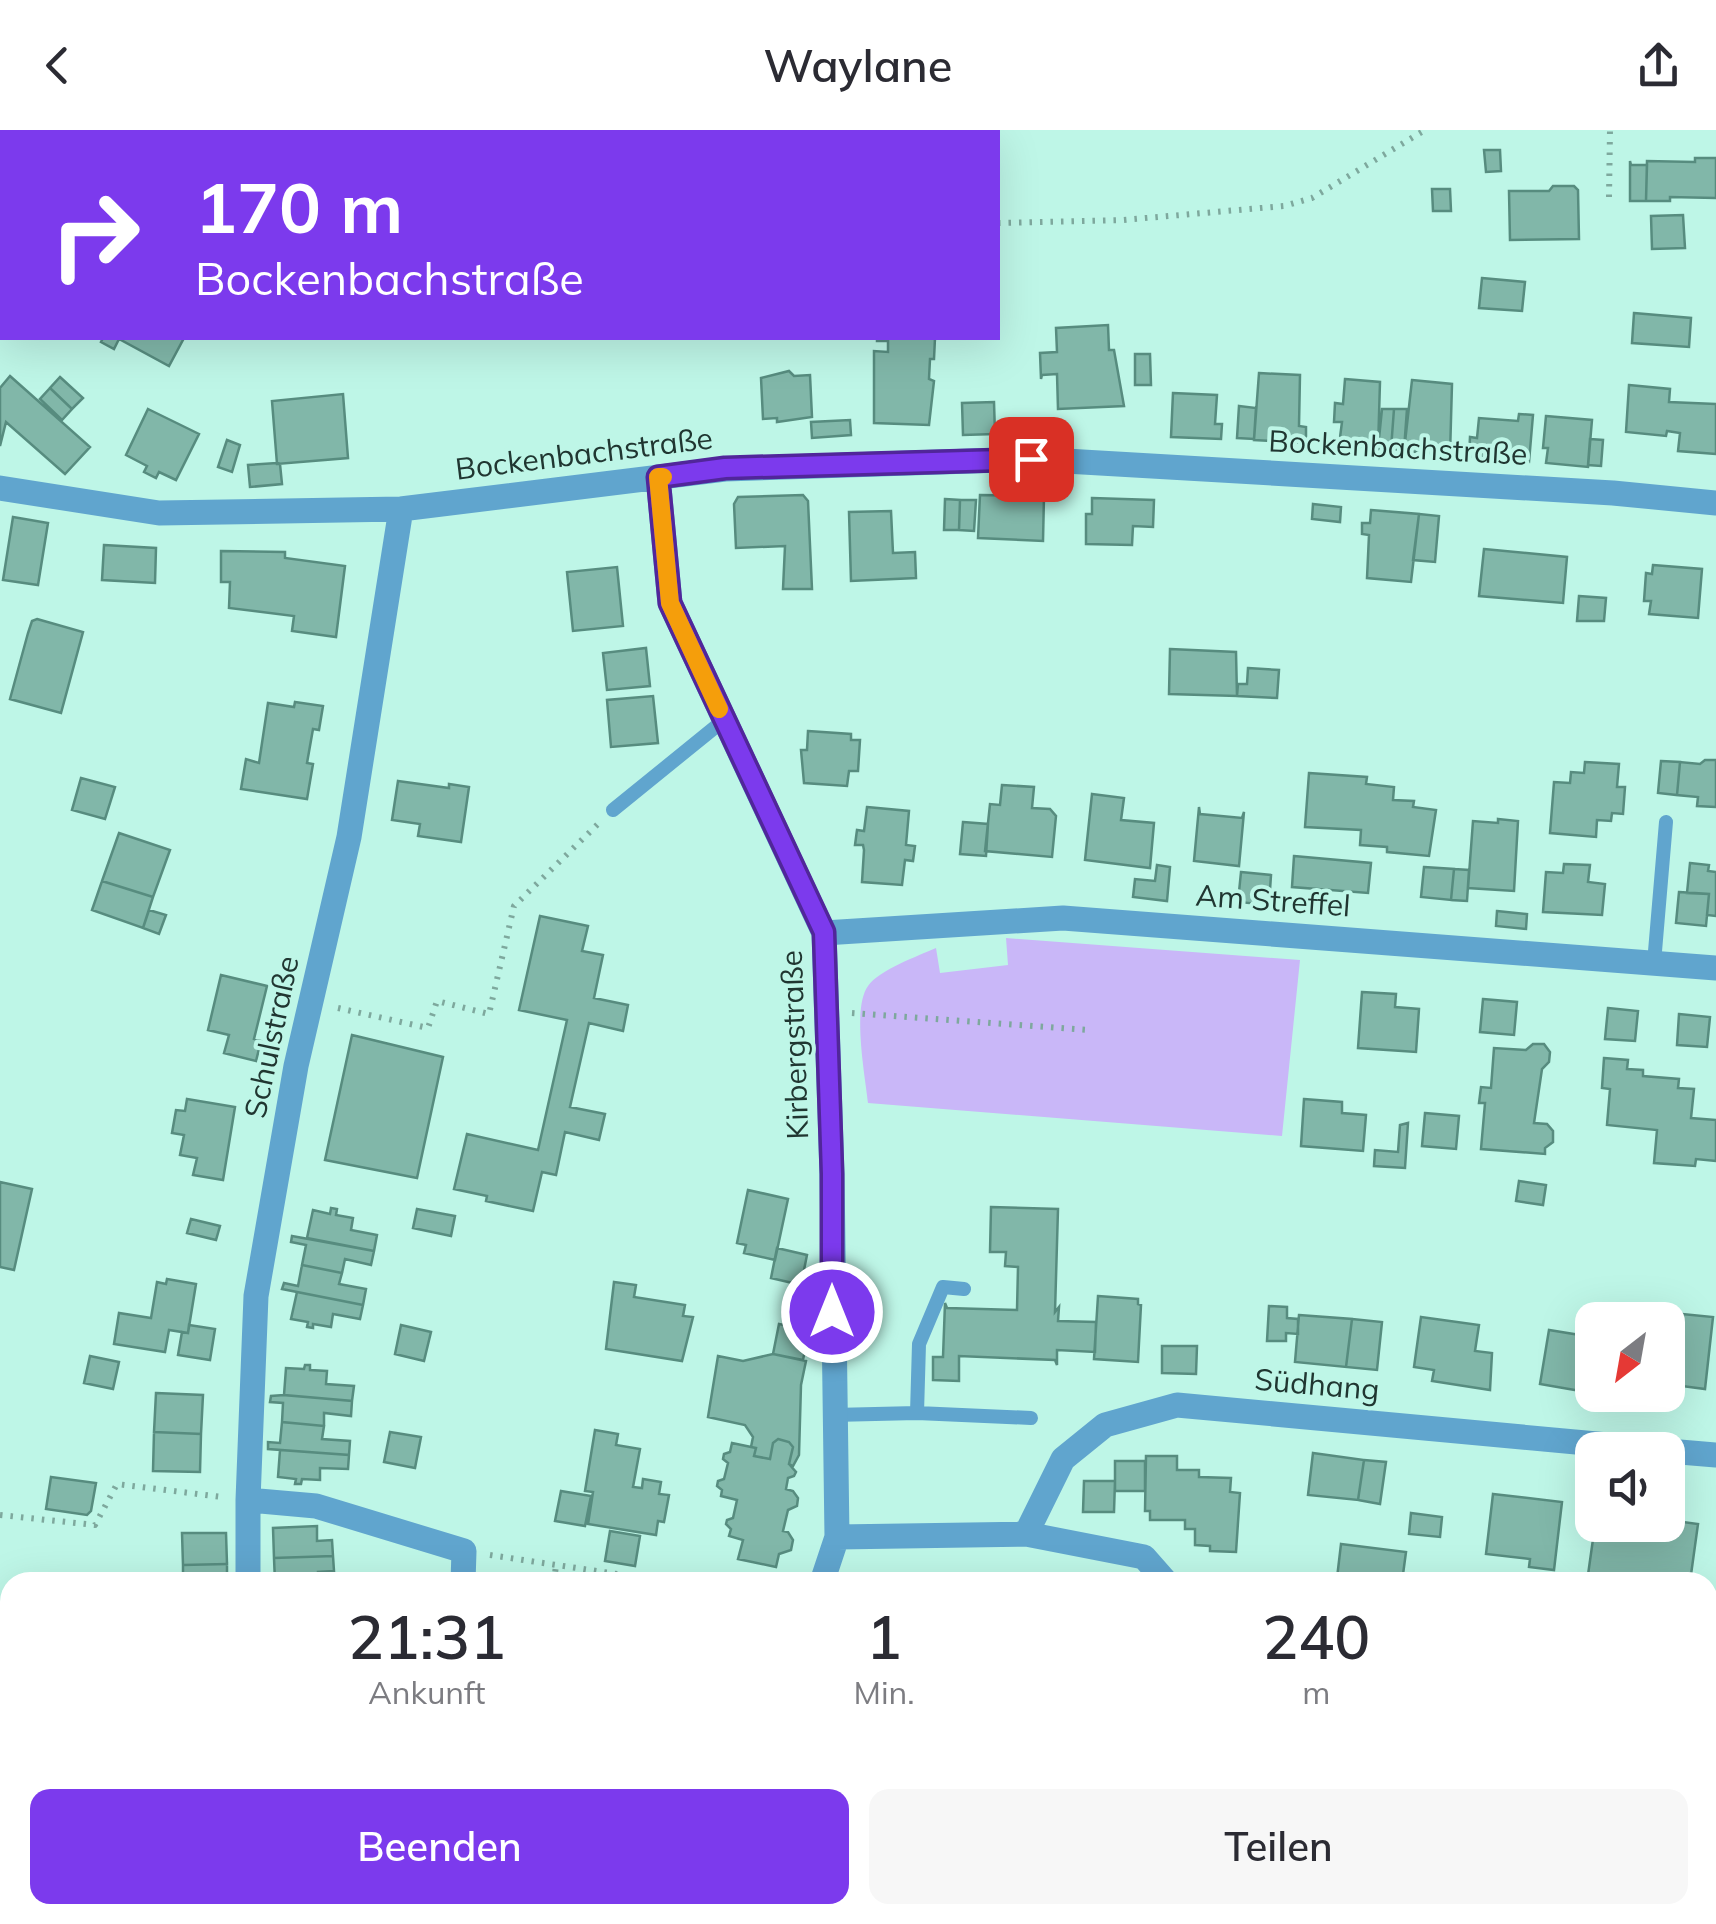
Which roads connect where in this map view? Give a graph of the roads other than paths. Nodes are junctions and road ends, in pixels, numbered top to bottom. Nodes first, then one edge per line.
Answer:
1 (658, 477) junction
2 (0, 488) edge
3 (1716, 503) edge
4 (401, 509) junction
5 (724, 720) junction
6 (614, 810) road end
7 (1666, 822) dead end
8 (824, 932) junction
9 (1654, 963) junction
10 (1716, 968) edge
11 (964, 1290) dead end
12 (916, 1413) junction
13 (832, 1415) junction
14 (1032, 1418) dead end
15 (1575, 1442) edge
16 (1685, 1452) edge
17 (1716, 1455) edge
18 (248, 1500) junction
19 (1026, 1534) junction
20 (836, 1537) junction
21 (248, 1572) edge
22 (463, 1572) edge
23 (825, 1572) edge
24 (1158, 1572) edge

1 - 3 street, Bockenbachstraße
1 - 4 street, Bockenbachstraße
1 - 5 street, Kirbergstraße
2 - 4 street, Bockenbachstraße
4 - 18 street, Schulstraße
5 - 6 lane
5 - 8 street, Kirbergstraße
7 - 9 lane
8 - 9 street, Am Streffel
8 - 13 street, Kirbergstraße
9 - 10 street, Am Streffel
11 - 12 lane
12 - 13 lane
12 - 14 lane
13 - 20 street, Kirbergstraße
15 - 19 street, Südhang
16 - 17 street, Südhang
18 - 21 street, Schulstraße
18 - 22 street
19 - 20 street
19 - 24 street
20 - 23 street, Kirbergstraße

